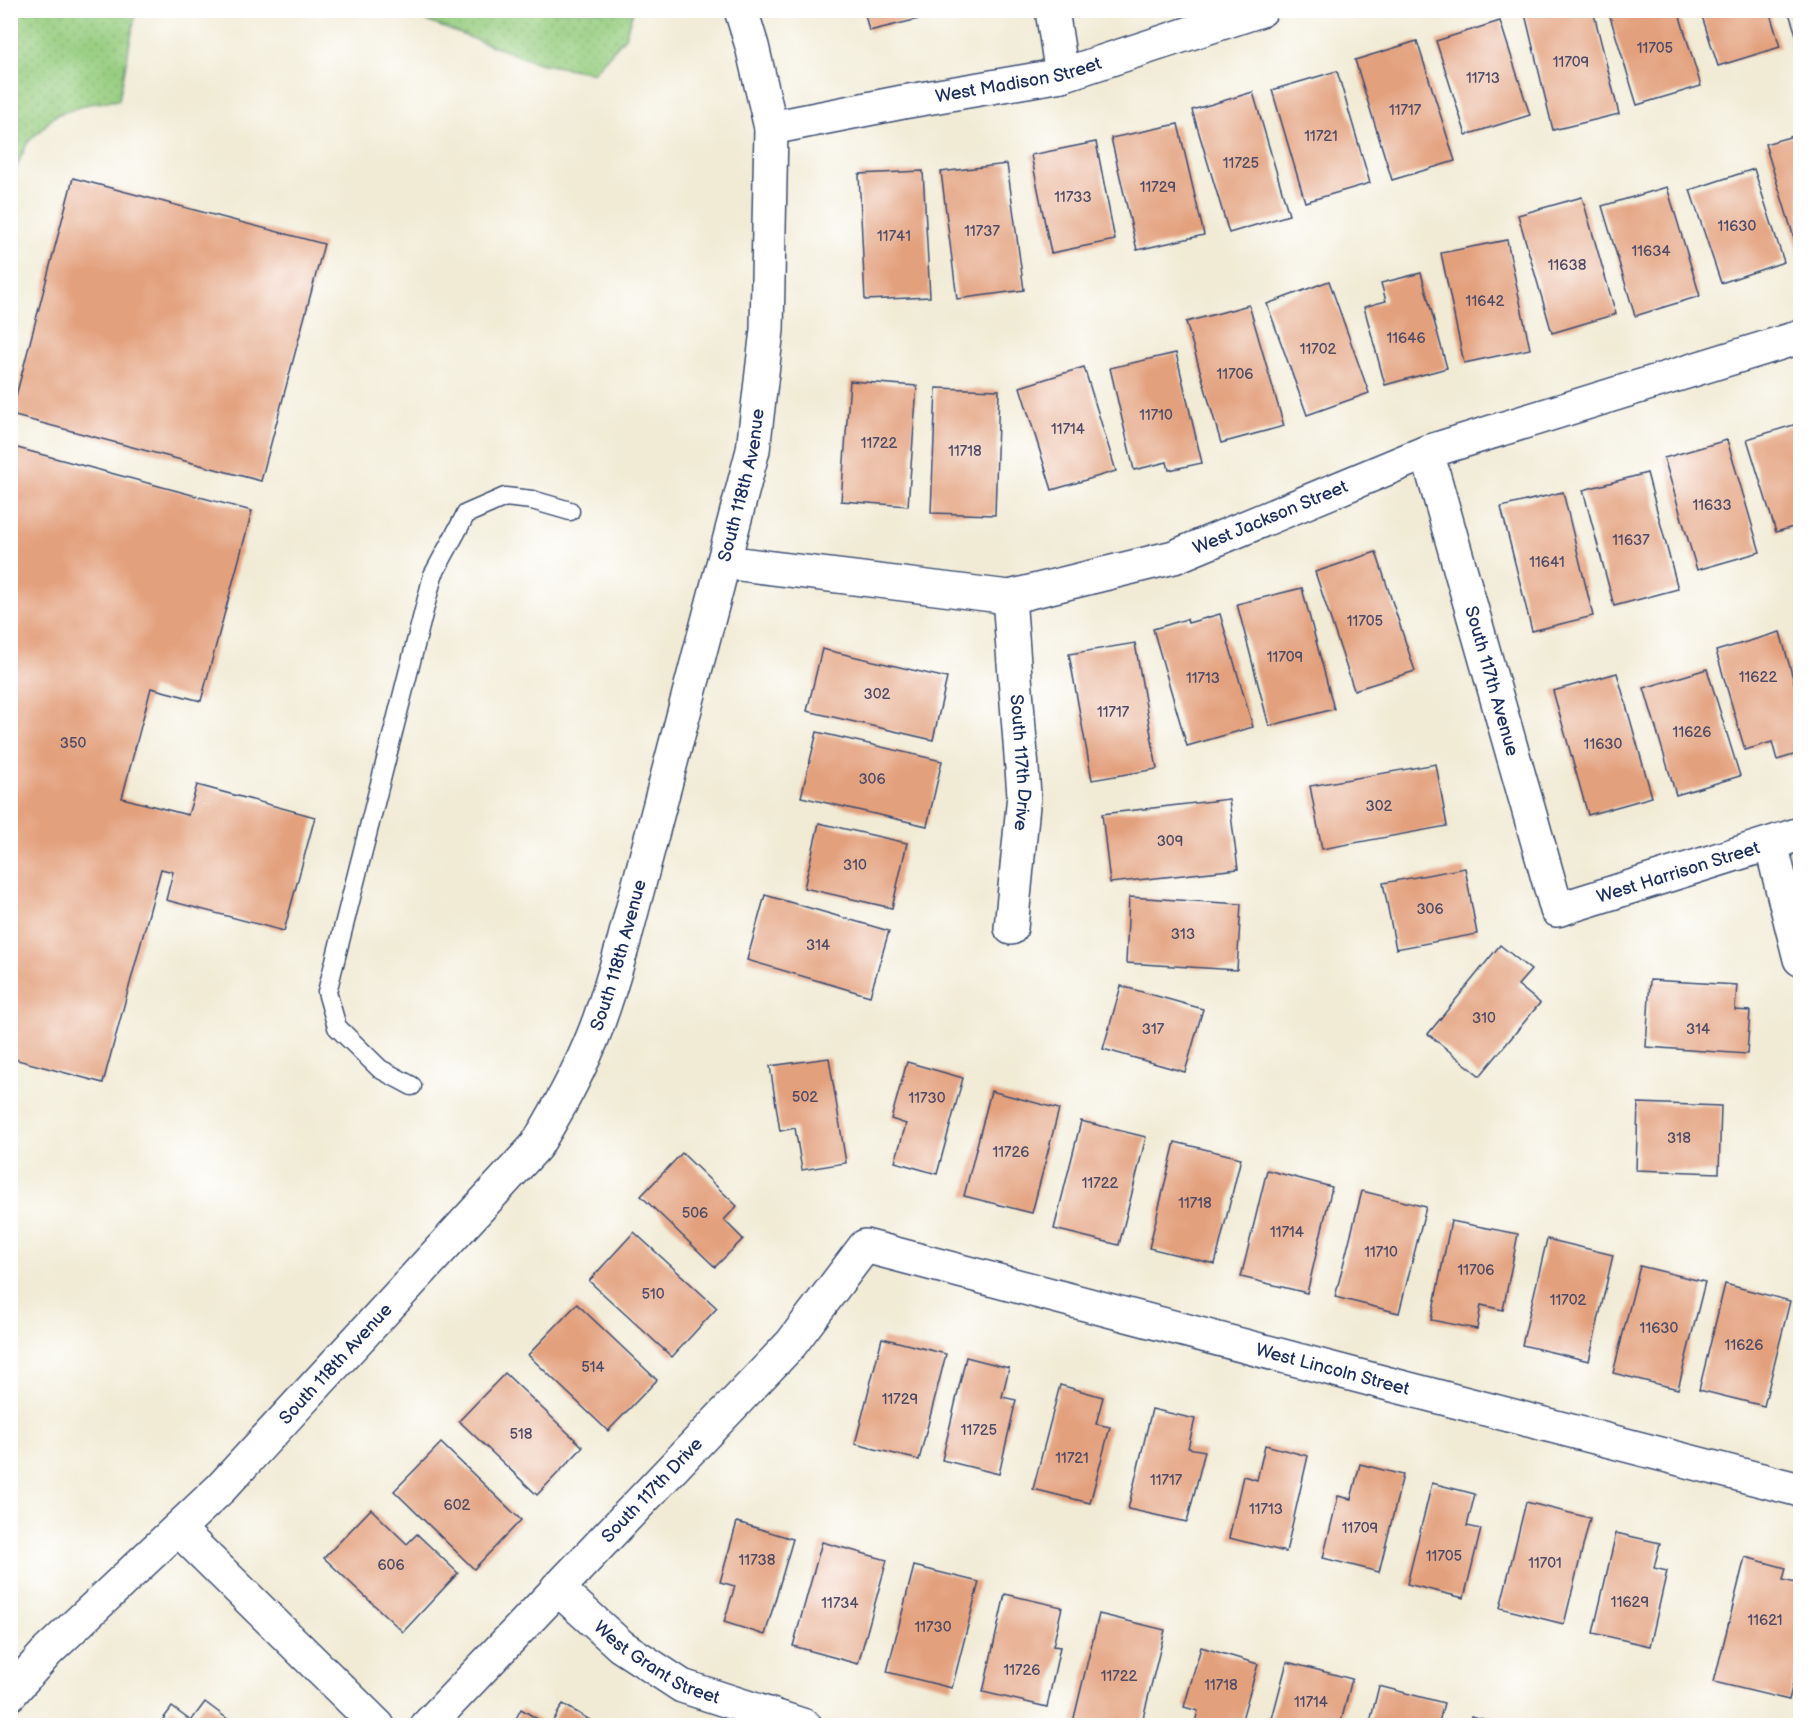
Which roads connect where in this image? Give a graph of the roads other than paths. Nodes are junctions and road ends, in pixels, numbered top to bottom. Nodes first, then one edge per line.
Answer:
1 (741, 10) edge
2 (1052, 10) edge
3 (1261, 10) edge
4 (1062, 75) junction
5 (771, 128) junction
6 (1800, 337) edge
7 (1427, 452) junction
8 (570, 511) dead end
9 (724, 562) junction
10 (1009, 597) junction
11 (1786, 839) edge
12 (1557, 910) joint
13 (1011, 928) dead end
14 (1800, 959) edge
15 (412, 1086) dead end
16 (865, 1246) joint
17 (1800, 1490) edge
18 (178, 1529) junction
19 (557, 1588) junction
20 (10, 1694) edge
21 (378, 1725) edge
22 (427, 1725) edge
23 (805, 1725) edge

1 - 5 street, South 118th Avenue
2 - 4 street
3 - 4 street, West Madison Street
4 - 5 street, West Madison Street
5 - 9 street, South 118th Avenue
6 - 7 street, West Jackson Street
7 - 10 street, West Jackson Street
7 - 12 street, South 117th Avenue
8 - 15 lane
9 - 10 street, West Jackson Street
9 - 18 street, South 118th Avenue
10 - 13 street, South 117th Drive
11 - 12 street, West Harrison Street
11 - 14 street
16 - 17 street, West Lincoln Street
16 - 19 street, South 117th Drive
18 - 20 street, South 118th Avenue
18 - 21 street
19 - 22 street, South 117th Drive
19 - 23 street, West Grant Street

